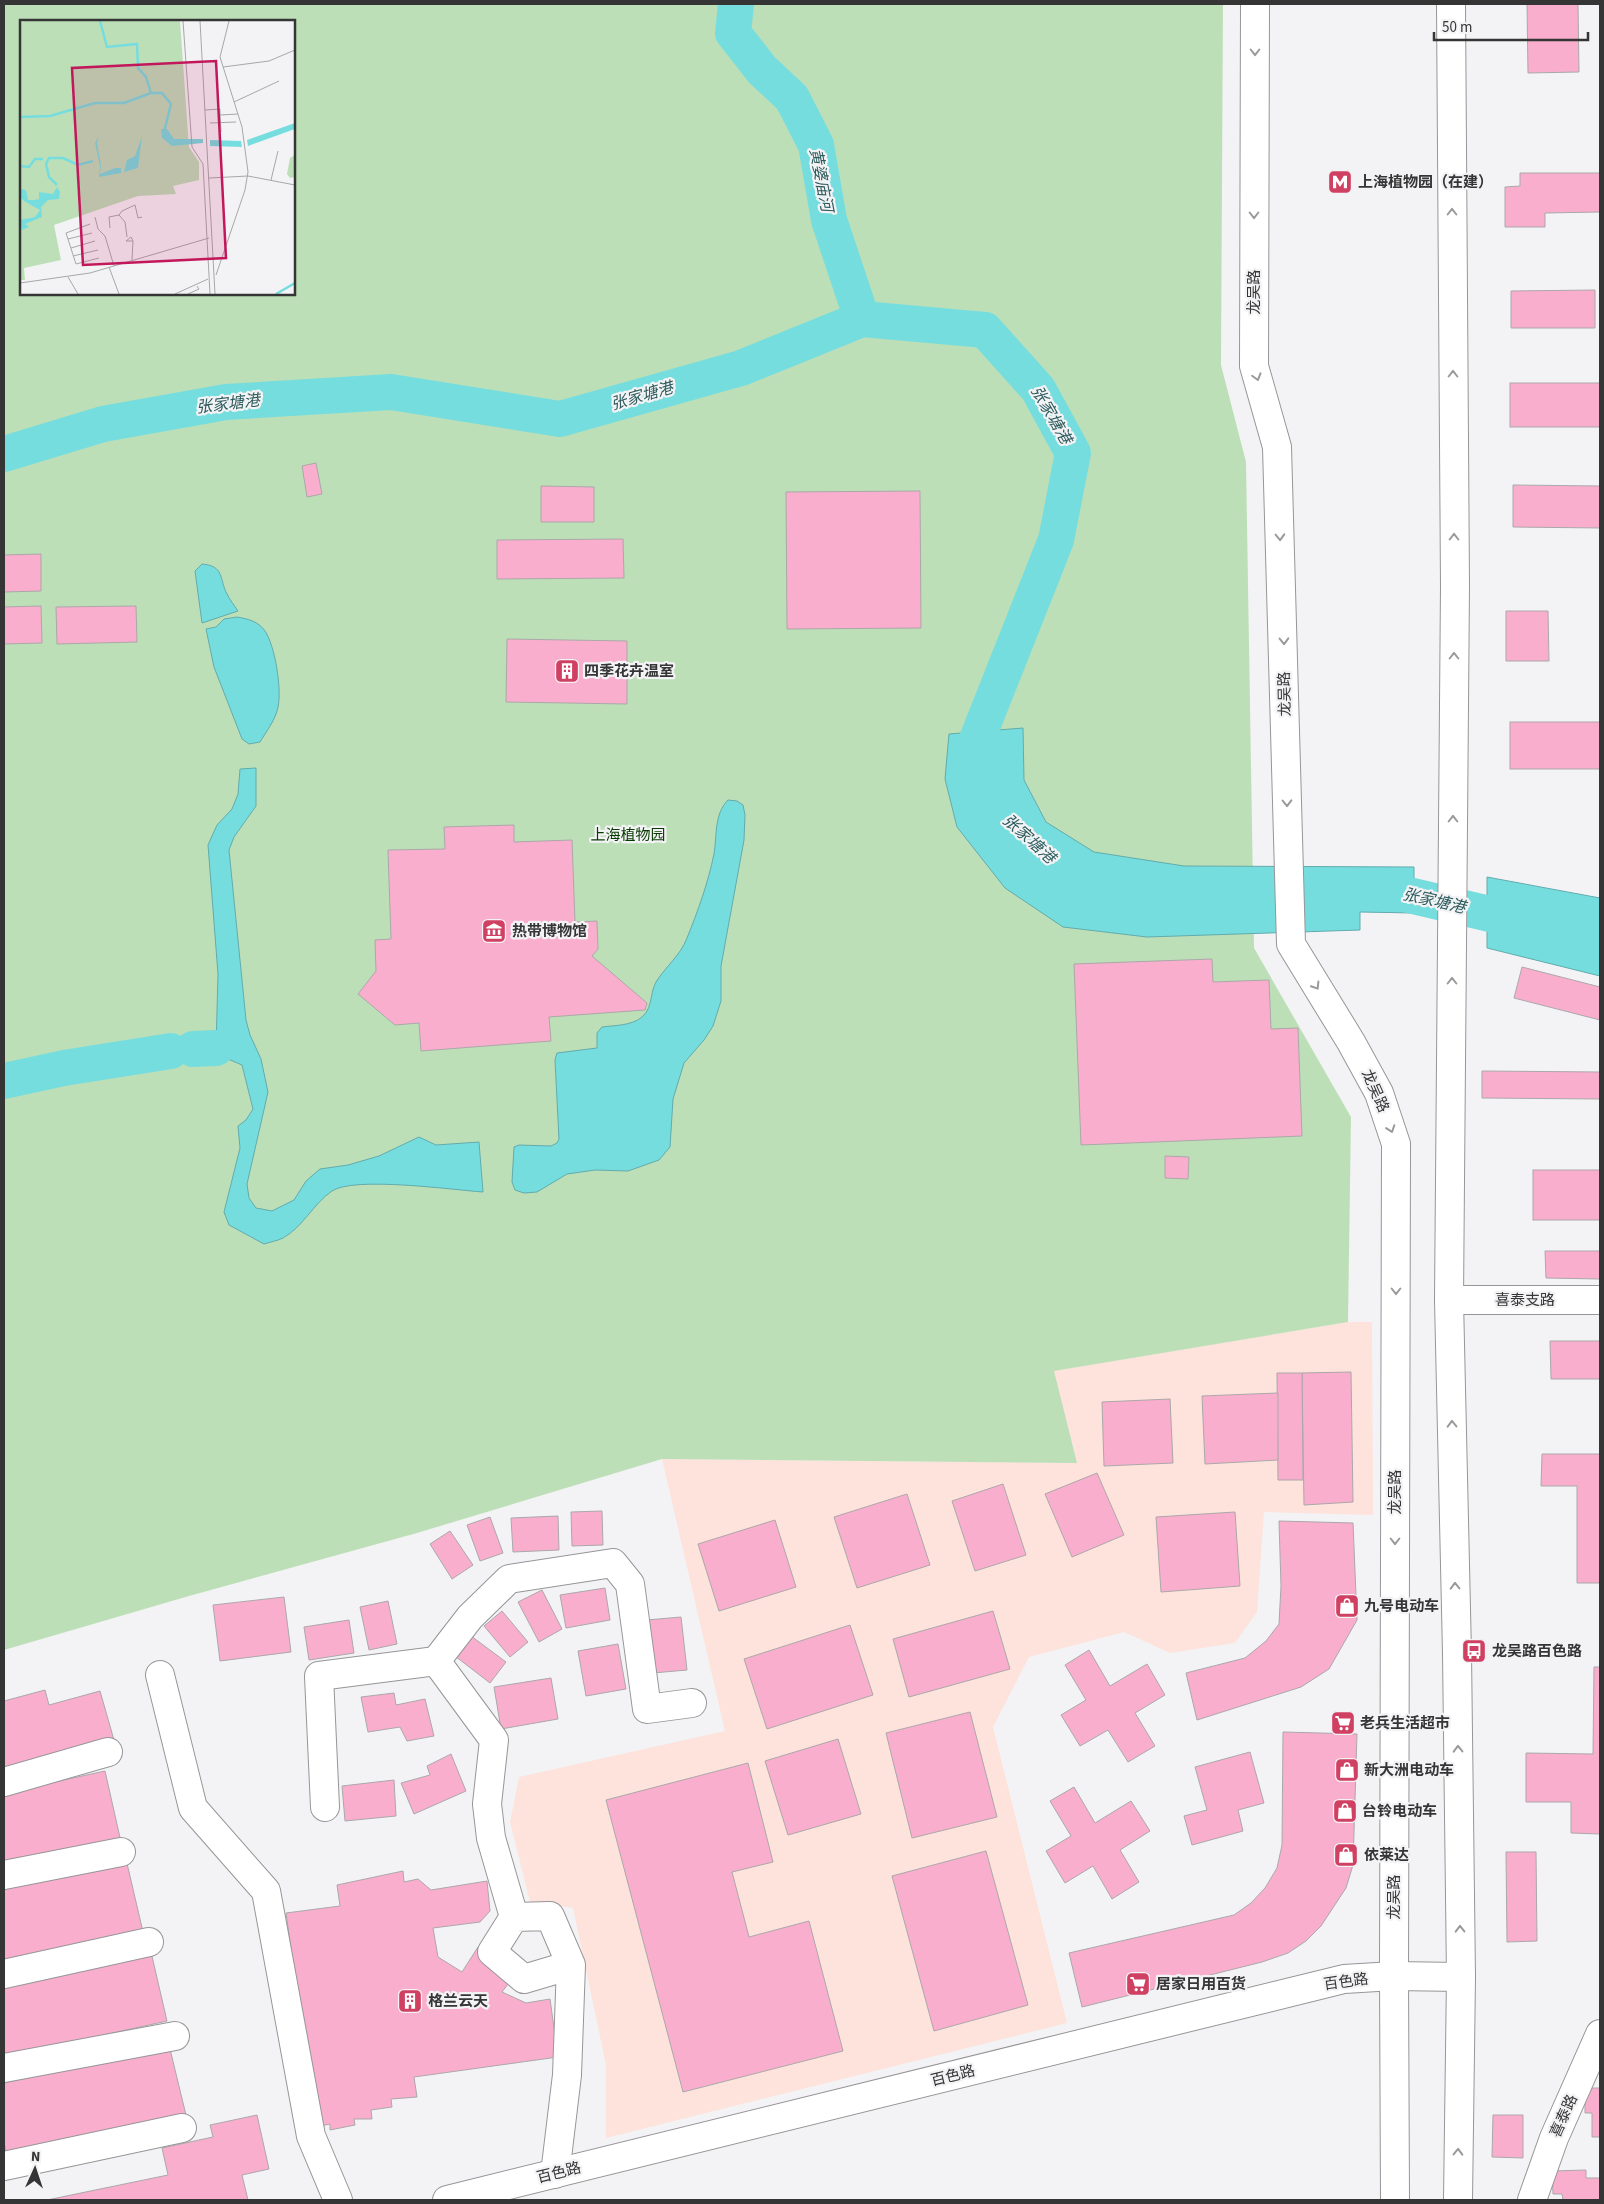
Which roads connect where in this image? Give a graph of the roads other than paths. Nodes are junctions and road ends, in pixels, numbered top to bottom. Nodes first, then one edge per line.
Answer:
1 (1255, 4) edge
2 (1451, 4) edge
3 (1449, 1300) junction
4 (1600, 1300) edge
5 (436, 1660) junction
6 (160, 1675) dead end
7 (692, 1703) dead end
8 (108, 1752) dead end
9 (4, 1782) edge
10 (326, 1807) dead end
11 (121, 1852) dead end
12 (4, 1875) edge
13 (514, 1917) junction
14 (149, 1942) dead end
15 (571, 1965) junction
16 (4, 1974) edge
17 (1394, 1976) junction
18 (1461, 1977) junction
19 (1600, 2034) edge
20 (174, 2036) dead end
21 (4, 2068) edge
22 (182, 2128) dead end
23 (4, 2166) edge
24 (555, 2174) junction
25 (338, 2200) edge
26 (448, 2200) edge
27 (1395, 2200) edge
28 (1458, 2200) edge
29 (1532, 2200) edge

1 -> 17 main road, 龙吴路
3 -> 2 main road
3 - 4 main road, 喜泰支路
18 -> 3 main road
5 - 7 main road
5 - 10 main road
5 - 13 main road
6 - 25 main road
8 - 9 main road
11 - 12 main road
13 - 15 main road
13 - 15 main road
14 - 16 main road
15 - 24 main road
17 - 18 main road, 百色路
17 - 24 main road, 百色路
17 - 27 main road, 龙吴路
28 -> 18 main road
19 - 29 main road, 喜泰路
20 - 21 main road
22 - 23 main road
24 - 26 main road, 百色路

